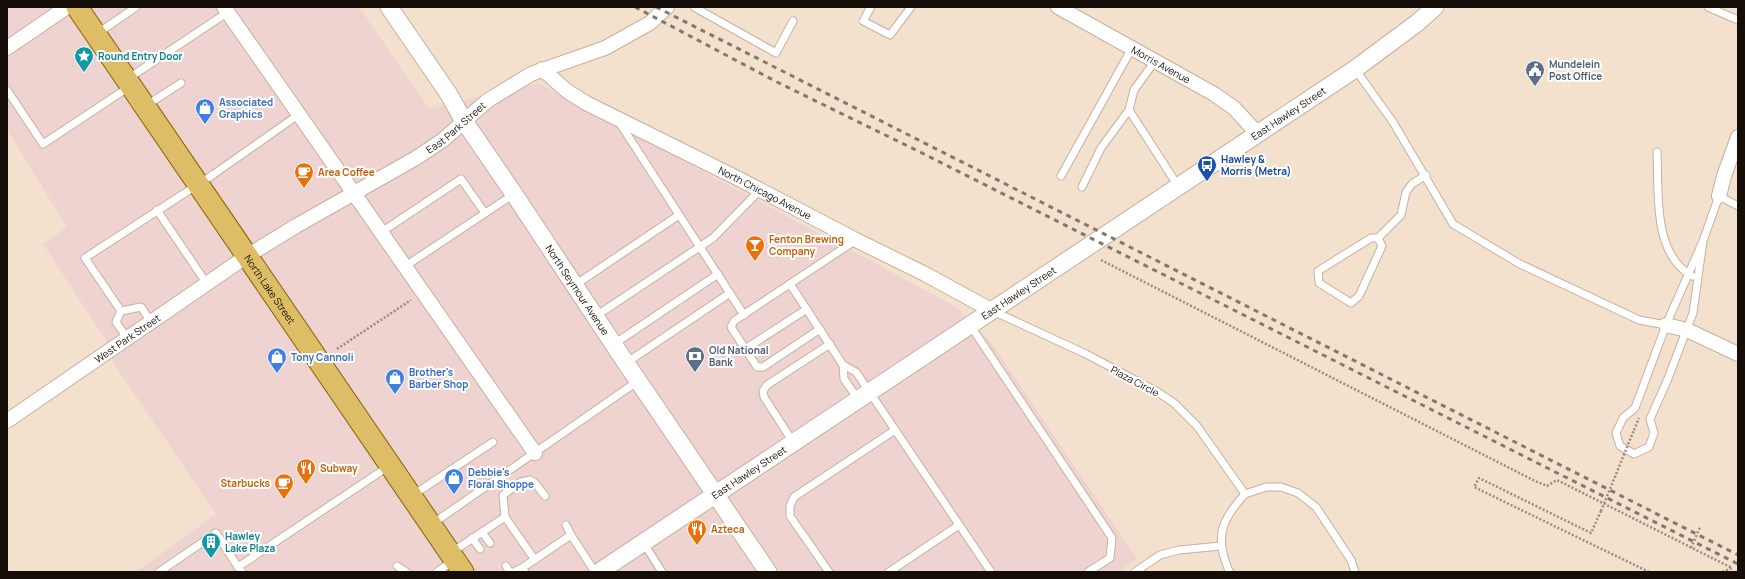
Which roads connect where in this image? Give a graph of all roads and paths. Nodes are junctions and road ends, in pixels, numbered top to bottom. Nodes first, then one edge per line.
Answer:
1 (67, 7) edge
2 (77, 7) edge
3 (136, 7) edge
4 (667, 7) edge
5 (694, 7) edge
6 (871, 7) edge
7 (911, 7) edge
8 (1058, 7) edge
9 (1435, 7) edge
10 (1708, 7) edge
11 (226, 10) edge
12 (395, 10) edge
13 (1738, 20) edge
14 (793, 21) dead end
15 (96, 35) junction
16 (7, 48) edge
17 (1132, 48) junction
18 (1156, 61) junction
19 (542, 69) junction
20 (1355, 69) junction
21 (129, 82) junction
22 (181, 83) dead end
23 (7, 90) edge
24 (145, 106) junction
25 (1129, 110) junction
26 (298, 114) junction
27 (617, 118) junction
28 (464, 121) junction
29 (1257, 133) junction
30 (1738, 137) edge
31 (1657, 152) dead end
32 (1426, 175) junction
33 (1061, 176) dead end
34 (198, 184) junction
35 (1178, 186) junction
36 (1082, 187) dead end
37 (760, 190) junction
38 (353, 194) junction
39 (514, 194) junction
40 (1718, 196) junction
41 (1738, 206) edge
42 (157, 210) junction
43 (485, 213) junction
44 (679, 215) junction
45 (380, 233) junction
46 (1378, 238) junction
47 (856, 240) junction
48 (1704, 241) junction
49 (700, 247) junction
50 (247, 256) junction
51 (1101, 260) dead end
52 (404, 267) junction
53 (718, 274) junction
54 (1689, 274) junction
55 (1698, 279) junction
56 (207, 284) junction
57 (790, 284) junction
58 (575, 286) junction
59 (422, 292) junction
60 (730, 293) junction
61 (806, 309) junction
62 (991, 310) junction
63 (121, 311) junction
64 (744, 315) junction
65 (596, 316) junction
66 (151, 322) junction
67 (970, 325) junction
68 (1666, 325) junction
69 (820, 330) junction
70 (1687, 330) junction
71 (127, 338) junction
72 (614, 344) junction
73 (830, 344) junction
74 (337, 349) dead end
75 (745, 349) junction
76 (1738, 354) edge
77 (626, 363) junction
78 (843, 365) junction
79 (638, 381) junction
80 (863, 396) junction
81 (7, 421) edge
82 (895, 430) junction
83 (1634, 430) dead end
84 (493, 442) dead end
85 (793, 442) junction
86 (535, 453) junction
87 (390, 465) junction
88 (715, 494) junction
89 (1245, 494) junction
90 (545, 496) dead end
91 (411, 497) junction
92 (505, 517) junction
93 (430, 525) junction
94 (566, 525) dead end
95 (959, 525) junction
96 (1700, 527) dead end
97 (482, 532) junction
98 (571, 535) junction
99 (472, 538) junction
100 (643, 542) junction
101 (490, 543) dead end
102 (1221, 546) junction
103 (1691, 548) junction
104 (480, 549) dead end
105 (535, 560) junction
106 (456, 562) edge
107 (397, 566) dead end
108 (240, 570) edge
109 (524, 570) edge
110 (763, 570) edge
111 (603, 571) edge
112 (159, 572) edge
113 (406, 572) edge
114 (437, 572) edge
115 (514, 572) edge
116 (662, 572) edge
117 (829, 572) edge
118 (889, 572) edge
119 (991, 572) edge
120 (1088, 572) edge
121 (1135, 572) edge
122 (1230, 572) edge
123 (1355, 572) edge
124 (1649, 572) edge
125 (1722, 572) edge

1 - 16 street
2 - 15 main road, North Lake Street
3 - 15 lane
4 - 19 street, East Park Street
5 - 14 lane
6 - 7 lane
8 - 17 street, Morris Avenue
9 - 20 street, East Hawley Street
10 - 13 lane
11 - 21 lane
11 - 26 street
12 - 28 street, North Seymour Avenue
15 - 21 main road, North Lake Street
17 - 18 street, Morris Avenue
17 - 33 lane
18 - 25 lane
18 - 29 street, Morris Avenue
19 - 27 street, North Chicago Avenue
19 - 28 street, East Park Street
20 - 29 street, East Hawley Street
20 - 32 lane
21 - 23 lane
21 - 24 main road, North Lake Street
22 - 24 lane
24 - 34 main road, North Lake Street
25 - 35 lane
25 - 36 lane
26 - 34 lane
26 - 38 street
27 - 37 street, North Chicago Avenue
27 - 44 lane
28 - 38 street, East Park Street
28 - 39 street, North Seymour Avenue
29 - 35 street, East Hawley Street
30 - 40 street
31 - 54 lane
32 - 46 lane
32 - 68 lane
34 - 42 lane
34 - 50 main road, North Lake Street
35 - 62 street, East Hawley Street
37 - 47 street, North Chicago Avenue
37 - 49 lane
38 - 45 street
38 - 50 street, East Park Street
39 - 43 lane
39 - 58 street, North Seymour Avenue
40 - 41 lane
40 - 48 lane
42 - 56 lane
42 - 63 lane
43 - 45 lane
43 - 52 lane
44 - 49 lane
44 - 58 lane
45 - 52 street
46 - 46 lane
47 - 57 lane
47 - 62 street, North Chicago Avenue
48 - 54 lane
48 - 55 lane
49 - 53 lane
49 - 65 lane
50 - 56 street, West Park Street
50 - 87 main road, North Lake Street
51 - 103 path
52 - 59 street
53 - 60 lane
53 - 72 lane
54 - 55 lane
54 - 68 lane
55 - 70 lane
56 - 66 street, West Park Street
57 - 61 lane
57 - 64 lane
58 - 65 street, North Seymour Avenue
59 - 74 path
59 - 86 street
60 - 64 lane
60 - 77 lane
61 - 69 lane
61 - 75 lane
62 - 67 street, East Hawley Street
62 - 89 lane, Plaza Circle
63 - 66 lane
63 - 71 lane
64 - 75 lane
65 - 72 street, North Seymour Avenue
66 - 71 street, West Park Street
67 - 80 street, East Hawley Street
67 - 120 lane
68 - 70 street
68 - 70 lane
69 - 73 lane
69 - 75 lane
70 - 76 street
71 - 81 street, West Park Street
72 - 77 street, North Seymour Avenue
73 - 78 lane
73 - 85 lane
77 - 79 street, North Seymour Avenue
78 - 80 lane
78 - 80 lane
79 - 86 lane
79 - 88 street, North Seymour Avenue
80 - 82 lane
80 - 85 street, East Hawley Street
82 - 95 lane
82 - 117 lane
83 - 124 path, bridge
84 - 91 lane
85 - 88 street, East Hawley Street
86 - 93 lane
87 - 91 main road, North Lake Street
87 - 108 lane
88 - 100 street, East Hawley Street
88 - 110 street, North Seymour Avenue
89 - 102 lane
89 - 123 lane
90 - 92 lane
91 - 93 main road, North Lake Street
92 - 97 lane
92 - 105 lane
93 - 106 main road, North Lake Street
94 - 98 lane
95 - 118 lane
95 - 119 lane
96 - 103 path
97 - 99 lane
97 - 101 lane
98 - 105 lane
98 - 111 lane
99 - 104 lane
99 - 106 lane
100 - 111 street, East Hawley Street
100 - 116 lane
102 - 121 lane
102 - 122 lane
103 - 125 path
105 - 109 lane
106 - 114 lane
107 - 113 lane
108 - 112 lane
109 - 115 lane

